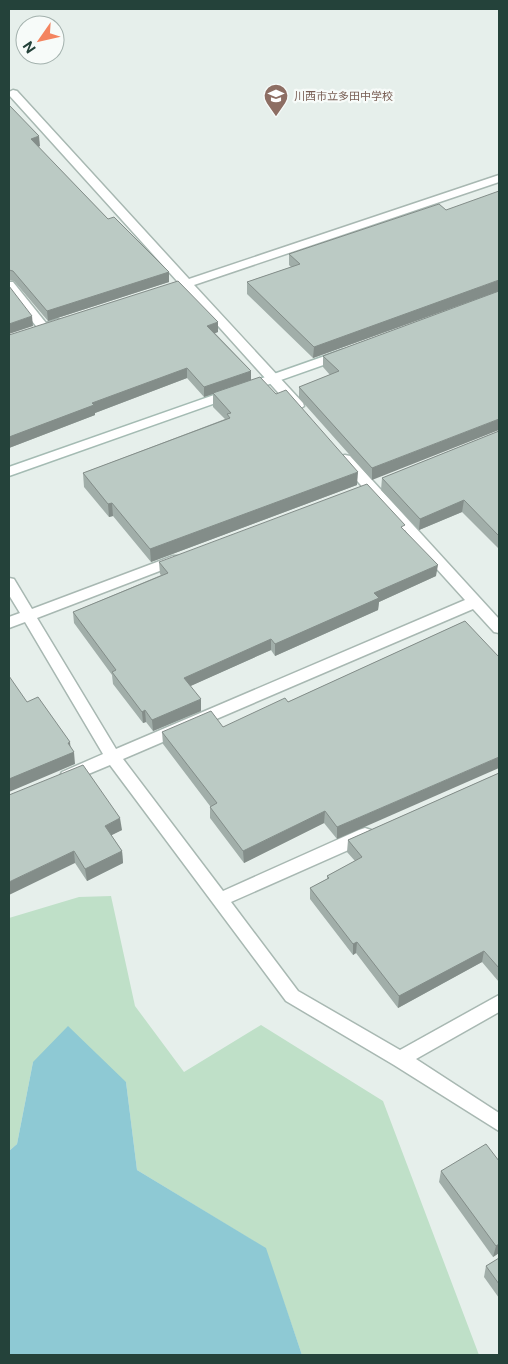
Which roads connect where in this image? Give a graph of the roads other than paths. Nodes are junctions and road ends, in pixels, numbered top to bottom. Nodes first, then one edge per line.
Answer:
1 (10, 92) edge
2 (499, 178) edge
3 (186, 283) junction
4 (9, 284) edge
5 (167, 289) edge
6 (72, 319) edge
7 (359, 348) edge
8 (274, 379) junction
9 (306, 415) edge
10 (338, 452) edge
11 (9, 472) edge
12 (387, 481) edge
13 (365, 489) junction
14 (195, 553) edge
15 (9, 583) edge
16 (475, 602) junction
17 (29, 615) junction
18 (9, 623) edge
19 (499, 628) edge
20 (113, 757) junction
21 (52, 783) edge
22 (382, 828) edge
23 (219, 900) junction
24 (499, 1003) edge
25 (400, 1059) junction
26 (499, 1123) edge

1 - 3 street
2 - 3 street
3 - 5 street
3 - 8 street
4 - 6 street
7 - 8 street
8 - 9 street
8 - 11 street
10 - 13 street
12 - 13 street
13 - 16 street
14 - 17 street
15 - 17 street
16 - 19 street
16 - 20 street
17 - 18 street
17 - 20 street
20 - 21 street
20 - 23 street
22 - 23 street
23 - 25 street
24 - 25 street
25 - 26 street

